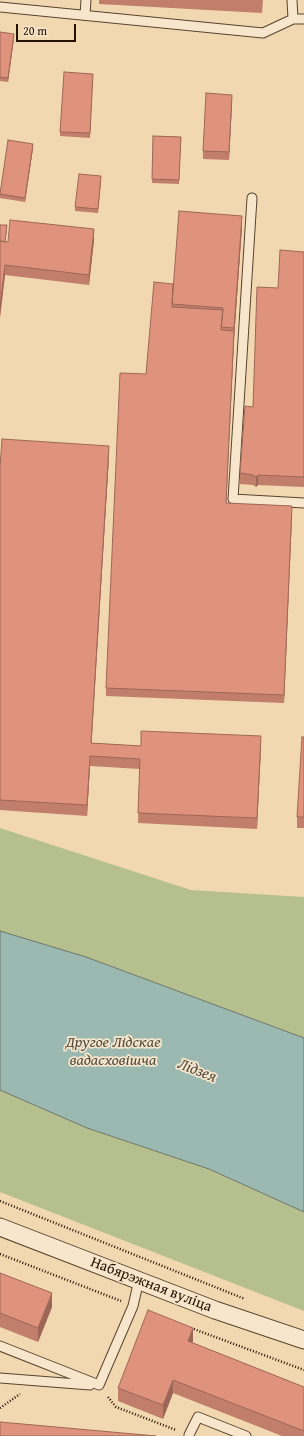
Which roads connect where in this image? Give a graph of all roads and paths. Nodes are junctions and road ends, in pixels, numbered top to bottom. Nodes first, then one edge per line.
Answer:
1 (86, 0) edge
2 (292, 0) edge
3 (0, 7) edge
4 (85, 15) junction
5 (292, 19) junction
6 (304, 19) edge
7 (252, 198) dead end
8 (304, 503) edge
9 (0, 1201) edge
10 (0, 1226) edge
11 (0, 1254) edge
12 (139, 1280) junction
13 (252, 1301) dead end
14 (133, 1306) junction
15 (185, 1326) edge
16 (304, 1340) edge
17 (0, 1346) edge
18 (304, 1370) edge
19 (0, 1378) edge
20 (99, 1385) junction
21 (189, 1435) joint
22 (246, 1436) edge

1 - 4 lane
2 - 5 lane
3 - 4 lane
4 - 5 lane
5 - 6 lane
7 - 8 lane
9 - 13 path
10 - 12 street, Набярэжная вуліца
11 - 14 path
12 - 14 lane
12 - 16 street, Набярэжная вуліца
14 - 20 lane
15 - 18 path
17 - 20 lane
19 - 20 lane
20 - 21 path
21 - 22 lane

